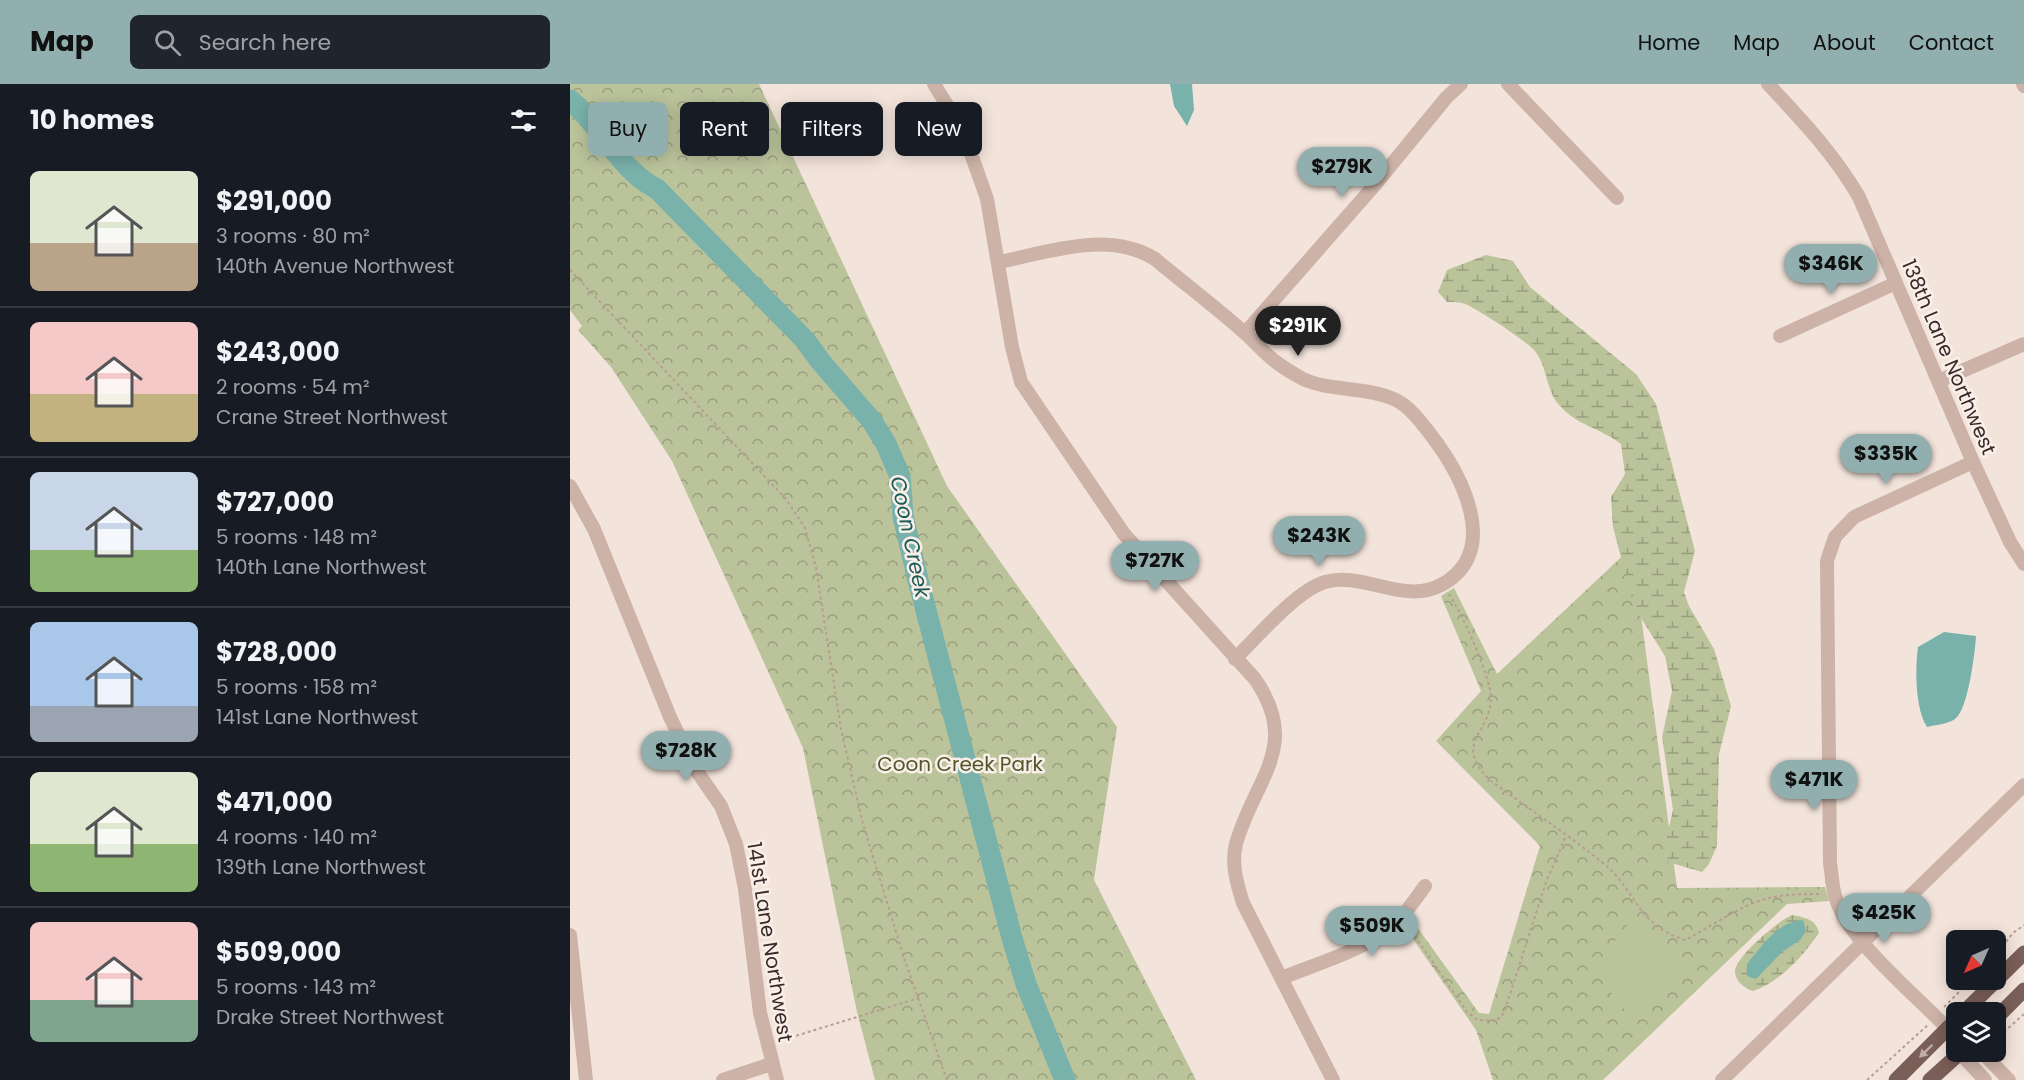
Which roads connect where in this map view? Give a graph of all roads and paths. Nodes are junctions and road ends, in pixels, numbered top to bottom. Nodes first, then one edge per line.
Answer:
1 (933, 84) edge
2 (1461, 84) edge
3 (1508, 84) edge
4 (1768, 84) edge
5 (1617, 198) dead end
6 (999, 262) junction
7 (570, 270) edge
8 (1896, 283) junction
9 (1245, 333) junction
10 (1780, 336) dead end
11 (2024, 344) edge
12 (1939, 381) junction
13 (1973, 462) junction
14 (570, 486) edge
15 (2024, 564) edge
16 (1446, 581) junction
17 (1235, 659) junction
18 (2024, 785) edge
19 (1566, 836) junction
20 (1425, 886) dead end
21 (1821, 894) dead end
22 (1401, 917) junction
23 (2024, 925) edge
24 (570, 935) edge
25 (1863, 941) junction
26 (2006, 941) edge
27 (2024, 953) edge
28 (1282, 978) junction
29 (1961, 990) edge
30 (2024, 990) edge
31 (920, 998) junction
32 (1948, 1002) dead end
33 (1974, 1002) edge
34 (2006, 1008) edge
35 (2024, 1014) edge
36 (573, 1015) edge
37 (1946, 1020) edge
38 (2006, 1029) edge
39 (1923, 1031) dead end
40 (1946, 1034) edge
41 (767, 1043) junction
42 (1949, 1062) edge
43 (1969, 1062) edge
44 (1992, 1062) edge
45 (771, 1064) junction
46 (586, 1080) edge
47 (723, 1080) edge
48 (777, 1080) edge
49 (947, 1080) edge
50 (1333, 1080) edge
51 (1722, 1080) edge
52 (1867, 1080) edge
53 (1896, 1080) edge
54 (1930, 1080) edge
55 (1985, 1080) edge
56 (2009, 1080) edge

1 - 6 street
2 - 9 street
3 - 5 street
4 - 8 street, 138th Lane Northwest
6 - 9 street
6 - 17 street
7 - 31 path
8 - 10 street
8 - 12 street, 138th Lane Northwest
9 - 16 street
11 - 12 street
12 - 13 street, 138th Lane Northwest
13 - 15 street, 138th Lane Northwest
13 - 25 street
14 - 41 street, 141st Lane Northwest
16 - 17 street
16 - 19 path
17 - 28 street
18 - 25 street
19 - 21 path
19 - 22 path
20 - 22 street
22 - 28 street
23 - 26 path
24 - 36 street
25 - 37 street
25 - 51 street
27 - 33 main road
28 - 50 street
29 - 32 path
30 - 34 main road
31 - 41 path
31 - 49 path
35 - 38 path
36 - 46 street
39 - 52 path
40 -> 53 main road
41 - 45 street, 141st Lane Northwest
42 - 54 main road
43 - 55 street
44 - 56 street
45 - 47 street
45 - 48 street, 141st Lane Northwest

